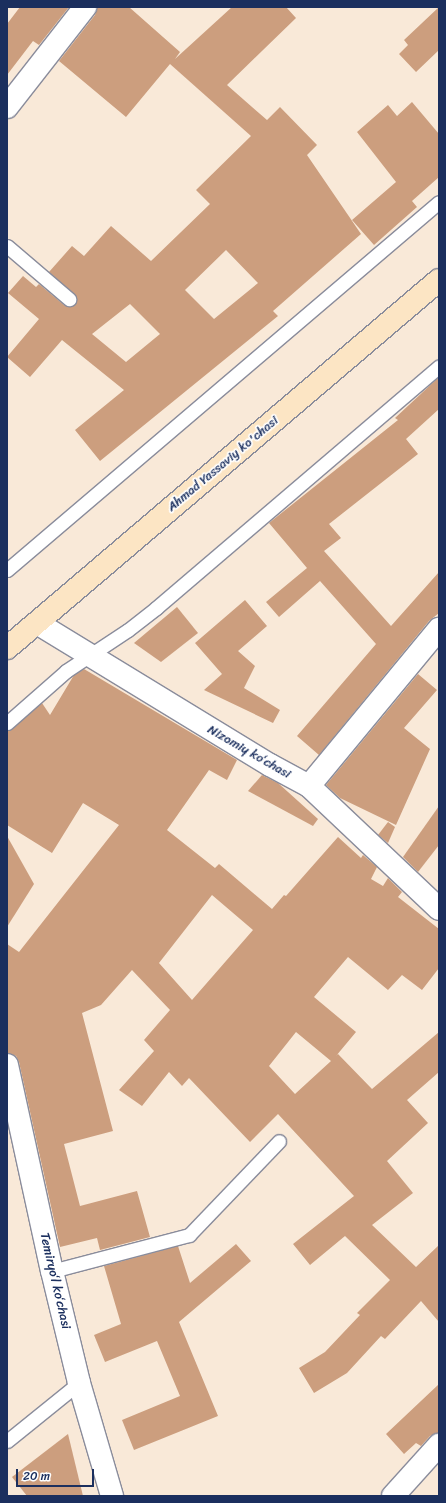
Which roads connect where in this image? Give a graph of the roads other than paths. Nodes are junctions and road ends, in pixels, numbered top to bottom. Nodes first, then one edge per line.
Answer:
1 (85, 7) edge
2 (7, 108) edge
3 (439, 202) edge
4 (7, 246) edge
5 (439, 280) edge
6 (69, 299) dead end
7 (439, 366) edge
8 (7, 570) edge
9 (37, 623) junction
10 (439, 629) edge
11 (7, 648) edge
12 (91, 656) junction
13 (7, 723) edge
14 (309, 786) junction
15 (439, 909) edge
16 (7, 1065) edge
17 (279, 1141) dead end
18 (52, 1271) junction
19 (80, 1383) junction
20 (7, 1442) edge
21 (439, 1445) edge
22 (112, 1496) edge
23 (393, 1496) edge

1 - 2 street
3 - 8 lane
4 - 6 lane
5 - 9 main road, Ahmad Yassaviy ko'chasi
7 - 12 lane
9 - 11 main road, Ahmad Yassaviy ko'chasi
9 - 12 street, Nizomiy koʻchasi
10 - 14 street
12 - 13 lane
12 - 14 street, Nizomiy koʻchasi
14 - 15 street, Nizomiy koʻchasi
16 - 18 street, Temiryoʻl koʻchasi
17 - 18 lane
18 - 19 street, Temiryoʻl koʻchasi
19 - 20 lane
19 - 22 street, Temiryoʻl koʻchasi
21 - 23 street

